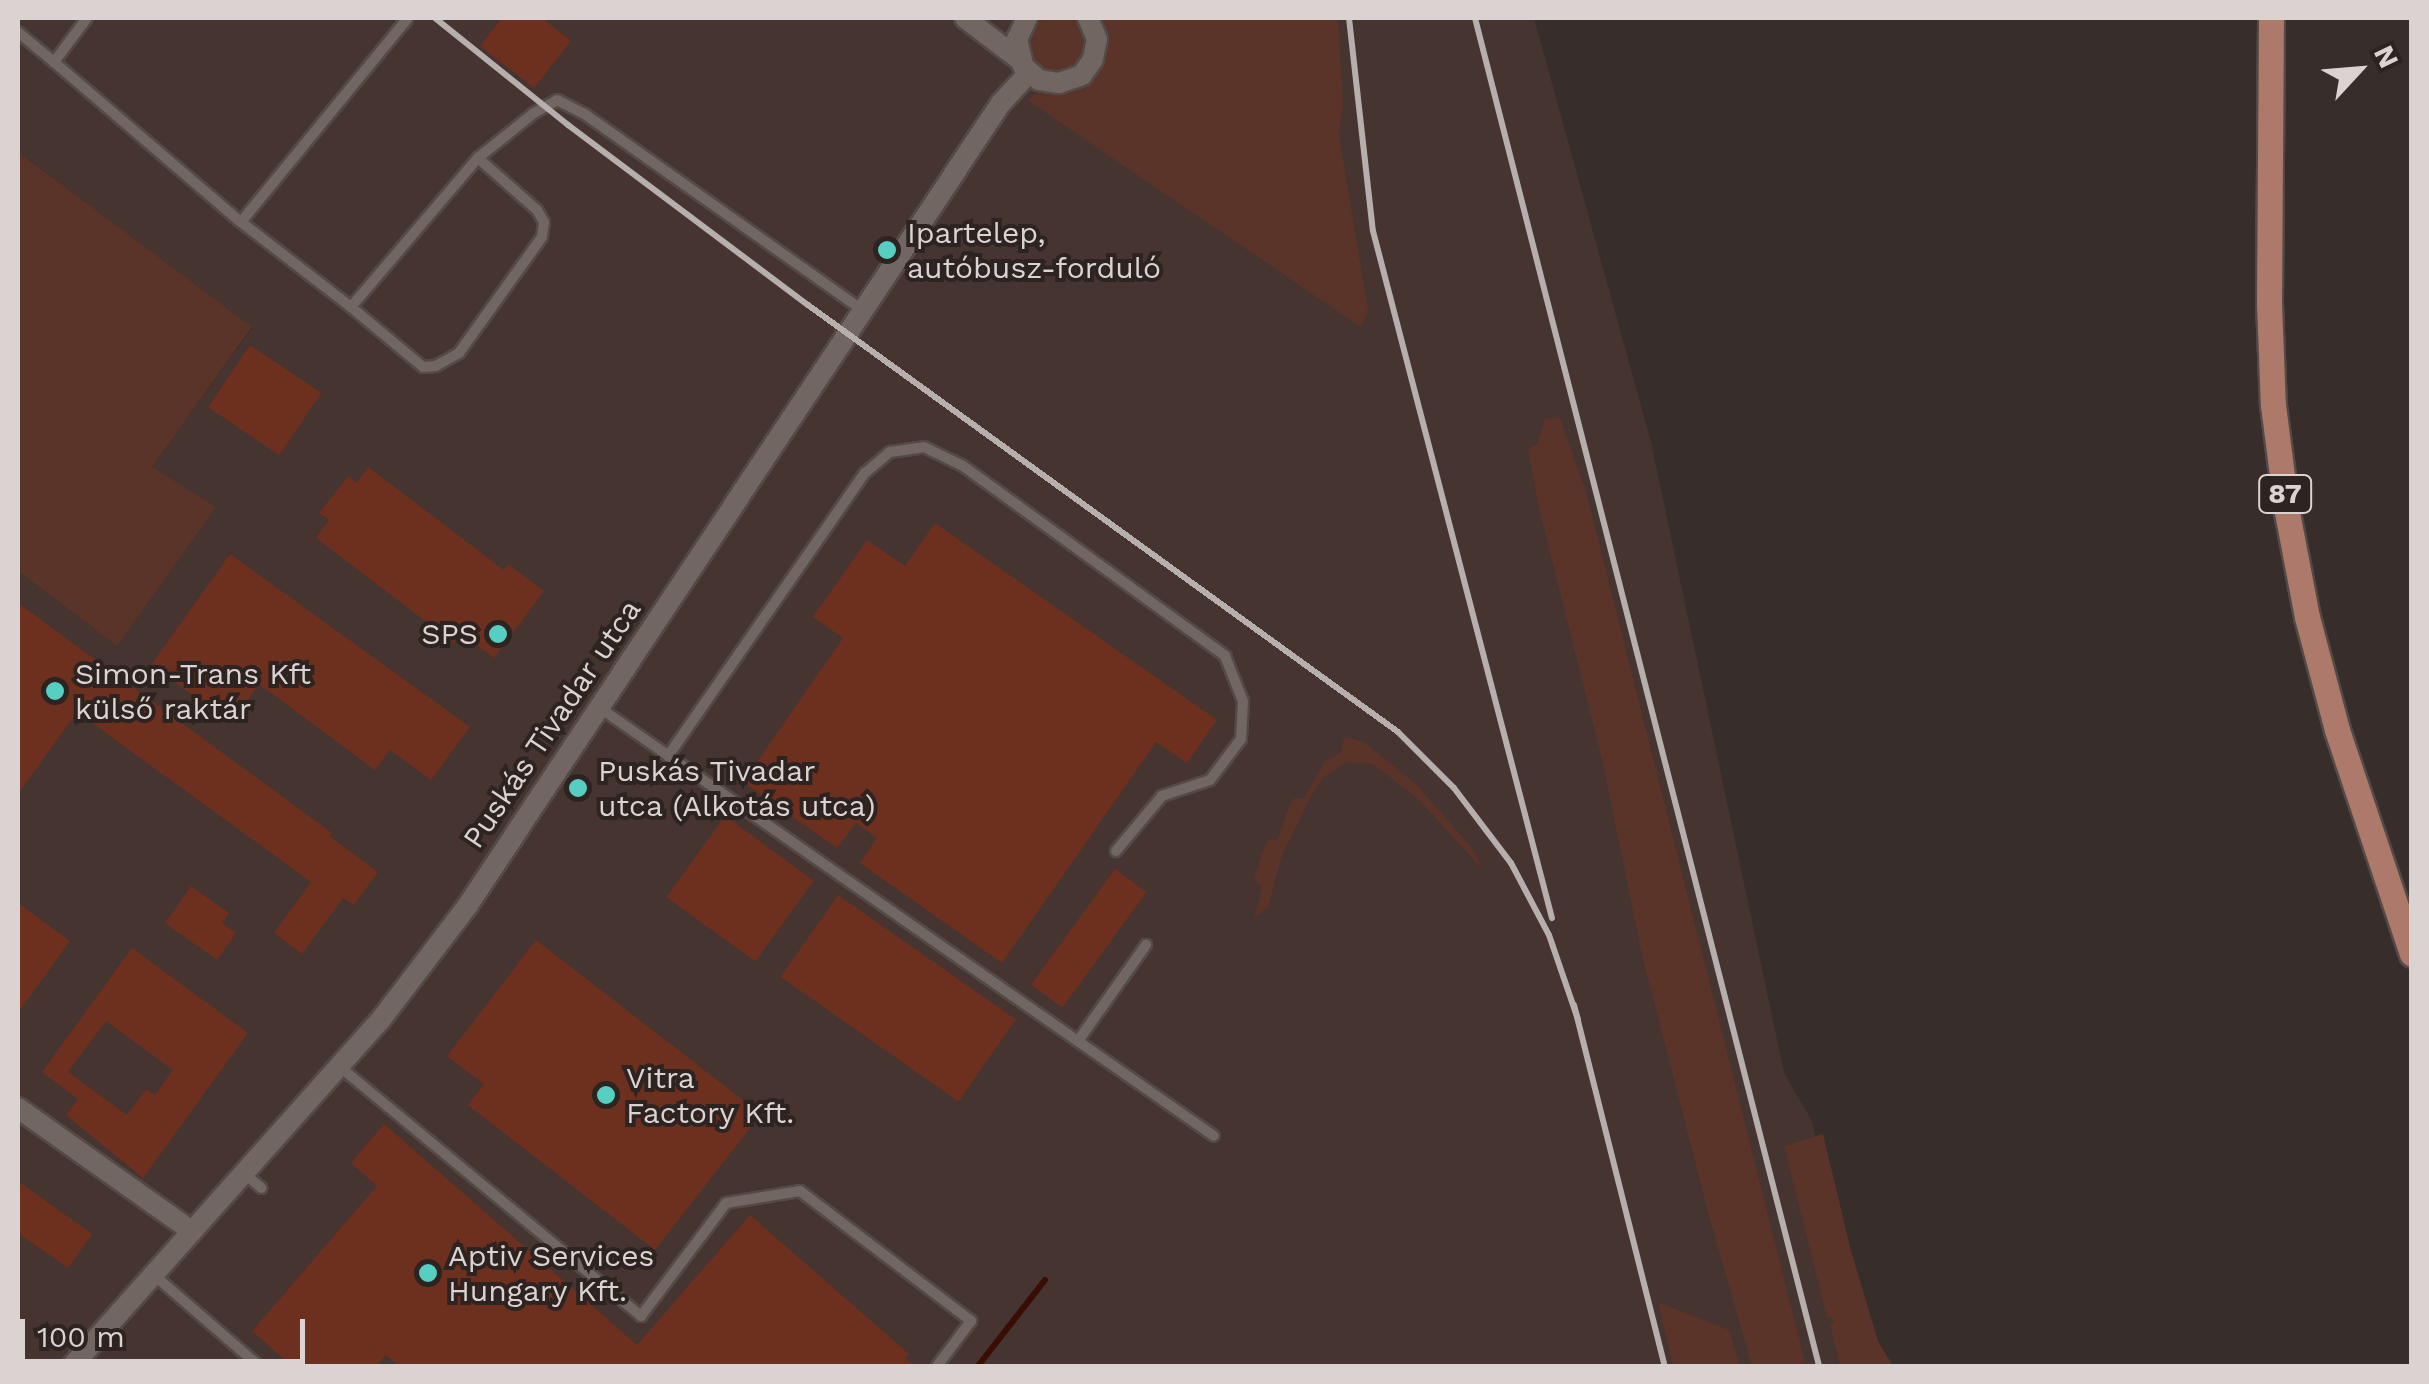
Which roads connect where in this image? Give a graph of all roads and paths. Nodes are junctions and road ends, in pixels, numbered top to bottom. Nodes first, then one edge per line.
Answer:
1 (87, 18) edge
2 (407, 18) edge
3 (965, 18) edge
4 (1027, 18) edge
5 (1088, 18) edge
6 (2271, 18) edge
7 (18, 32) edge
8 (54, 62) junction
9 (1024, 66) junction
10 (478, 158) junction
11 (241, 222) junction
12 (351, 307) junction
13 (863, 311) junction
14 (599, 708) junction
15 (668, 756) junction
16 (1116, 851) dead end
17 (1146, 946) dead end
18 (2412, 954) edge
19 (1078, 1041) junction
20 (339, 1066) junction
21 (18, 1108) edge
22 (1214, 1136) dead end
23 (243, 1172) junction
24 (261, 1188) dead end
25 (192, 1231) junction
26 (154, 1275) junction
27 (200, 1297) dead end
28 (191, 1308) junction
29 (226, 1320) dead end
30 (218, 1331) junction
31 (72, 1366) edge
32 (258, 1366) edge
33 (937, 1366) edge

1 - 8 lane
2 - 11 lane
3 - 9 street
4 - 9 street
5 - 9 street
6 - 18 main road, 87
7 - 8 lane
8 - 11 lane
9 - 13 street, Puskás Tivadar utca
10 - 12 lane
10 - 12 lane
10 - 13 lane
11 - 12 lane
13 - 14 street, Puskás Tivadar utca
14 - 15 lane
14 - 20 street, Puskás Tivadar utca
15 - 16 lane
15 - 19 lane
17 - 19 lane
19 - 22 lane
20 - 23 street, Puskás Tivadar utca
20 - 33 lane
21 - 25 street
23 - 24 lane
23 - 25 street, Puskás Tivadar utca
25 - 26 street, Puskás Tivadar utca
26 - 28 lane
26 - 31 street, Puskás Tivadar utca
27 - 28 lane
28 - 30 lane
29 - 30 lane
30 - 32 lane

